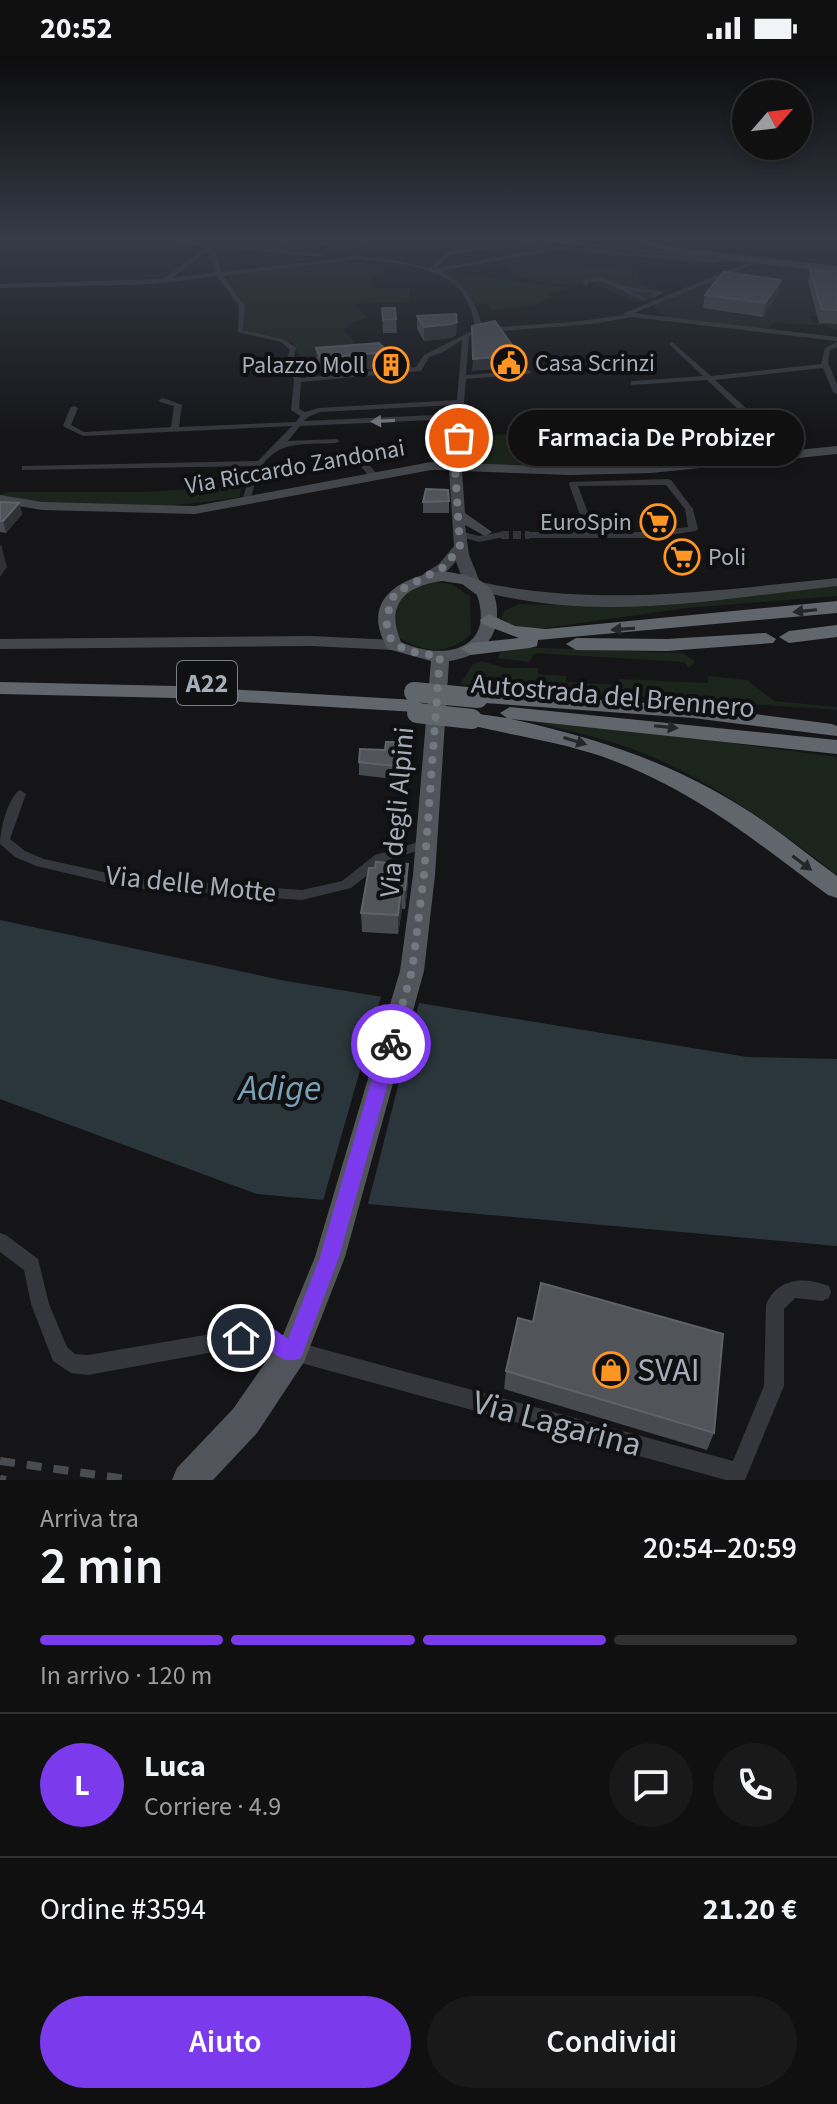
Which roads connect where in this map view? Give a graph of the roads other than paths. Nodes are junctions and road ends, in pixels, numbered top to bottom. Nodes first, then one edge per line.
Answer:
1 (240, 303) edge
2 (469, 303) edge
3 (642, 303) edge
4 (630, 313) junction
5 (480, 330) junction
6 (499, 331) junction
7 (466, 336) junction
8 (506, 341) edge
9 (837, 342) edge
10 (672, 344) dead end
11 (519, 361) edge
12 (825, 366) junction
13 (463, 377) junction
14 (709, 378) junction
15 (298, 380) junction
16 (634, 383) dead end
17 (837, 392) edge
18 (163, 400) dead end
19 (461, 402) junction
20 (421, 404) junction
21 (74, 408) dead end
22 (305, 415) junction
23 (461, 416) junction
24 (419, 419) junction
25 (298, 426) junction
26 (175, 430) junction
27 (336, 441) dead end
28 (837, 442) edge
29 (280, 444) junction
30 (359, 459) dead end
31 (262, 463) junction
32 (455, 466) junction
33 (25, 468) dead end
34 (621, 470) junction
35 (368, 474) junction
36 (0, 499) edge
37 (246, 501) junction
38 (458, 514) junction
39 (591, 533) junction
40 (529, 535) tunnel mouth
41 (460, 544) junction
42 (428, 577) junction
43 (837, 582) edge
44 (475, 584) junction
45 (539, 599) junction
46 (837, 607) edge
47 (489, 615) junction
48 (386, 624) junction
49 (837, 631) edge
50 (789, 637) dead end
51 (766, 639) dead end
52 (311, 641) junction
53 (0, 644) edge
54 (394, 645) junction
55 (471, 649) junction
56 (440, 656) junction
57 (0, 676) edge
58 (0, 688) edge
59 (416, 704) junction
60 (476, 709) junction
61 (693, 712) junction
62 (837, 725) edge
63 (837, 732) edge
64 (837, 747) edge
65 (20, 794) dead end
66 (425, 844) junction
67 (837, 889) edge
68 (0, 1241) edge
69 (822, 1292) dead end
70 (293, 1351) junction
71 (189, 1480) edge

1 - 15 street
2 - 5 street
3 - 4 street
4 - 6 street
4 - 9 street
5 - 6 street
5 - 7 street
6 - 8 street
7 - 13 street
7 - 15 street
9 - 12 street
10 - 14 street
11 - 13 street
12 - 14 street
12 - 17 street
13 - 19 street
14 - 16 street
14 - 34 street
15 - 22 street
18 - 26 street
19 - 20 street
19 - 23 street
20 - 22 street
20 - 24 street
21 - 26 street
22 - 25 street
23 - 24 street
23 - 32 street
24 -> 25 street
25 - 26 street
25 - 29 street
27 - 29 street
28 - 34 main road, Via Riccardo Zandonai
29 - 31 street
30 - 35 street
31 - 33 street
31 - 37 street
32 - 34 main road, Via Riccardo Zandonai
32 - 35 main road, Via Riccardo Zandonai
32 - 38 main road
35 - 37 main road, Via Riccardo Zandonai
36 - 37 main road, Via Riccardo Zandonai
38 - 41 main road
38 - 41 main road
39 - 39 street
39 - 40 street
41 - 42 main road
41 - 44 main road
42 - 44 main road
42 - 48 main road
43 - 45 main road
44 - 45 main road
44 - 47 main road
45 - 47 main road
46 -> 47 highway
47 - 55 main road
48 - 52 main road
48 - 54 main road
49 - 50 highway
51 - 55 highway
52 - 53 main road
52 - 54 main road
54 - 56 main road
55 - 56 main road
56 - 66 main road, Via degli Alpini
57 - 59 highway, A22
58 - 59 highway, A22
59 - 60 highway, bridge
60 - 61 highway, Autostrada del Brennero
60 -> 64 highway, Autostrada del Brennero
60 -> 67 highway
61 - 62 highway
61 - 63 highway, Autostrada del Brennero
65 - 66 street, Via delle Motte
66 - 70 main road, Via degli Alpini
68 - 70 street
69 - 70 street, Via Lagarina
70 - 71 main road, Via degli Alpini

